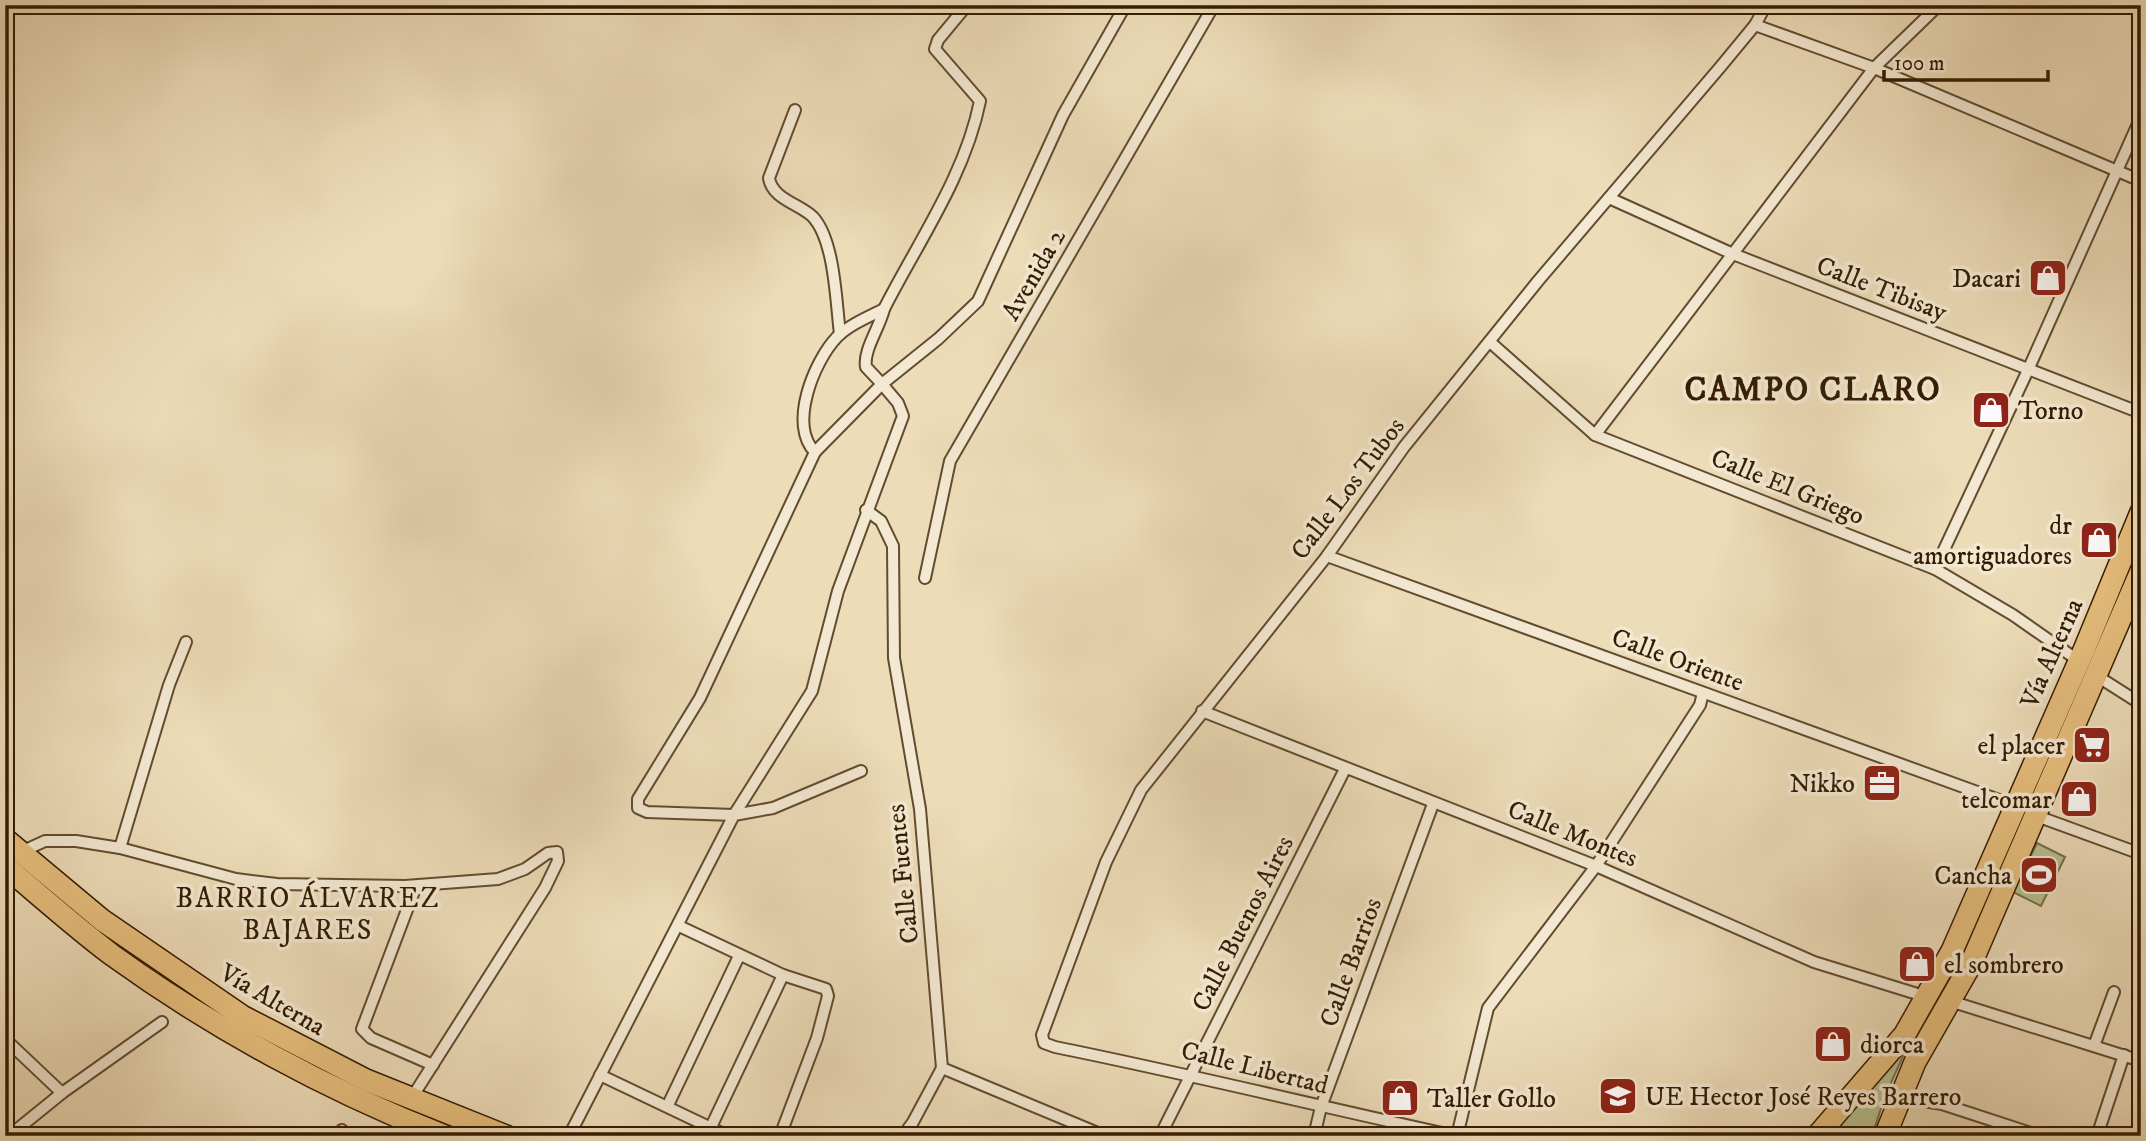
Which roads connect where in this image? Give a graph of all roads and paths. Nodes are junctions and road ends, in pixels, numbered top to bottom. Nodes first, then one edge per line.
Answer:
1 (967, 5) edge
2 (1214, 5) edge
3 (1766, 5) edge
4 (1939, 5) edge
5 (1125, 6) edge
6 (1755, 25) junction
7 (1874, 68) junction
8 (795, 110) dead end
9 (2141, 117) edge
10 (2117, 171) junction
11 (2141, 181) edge
12 (1609, 198) junction
13 (1733, 254) junction
14 (884, 309) junction
15 (840, 334) junction
16 (1490, 342) junction
17 (2028, 370) junction
18 (881, 384) junction
19 (2141, 413) edge
20 (1595, 435) junction
21 (815, 452) junction
22 (866, 510) junction
23 (2141, 512) edge
24 (1327, 556) junction
25 (1935, 569) junction
26 (2141, 571) edge
27 (925, 578) dead end
28 (186, 642) dead end
29 (2079, 661) junction
30 (2097, 676) junction
31 (1703, 693) junction
32 (2141, 704) edge
33 (1202, 710) junction
34 (1345, 769) junction
35 (861, 771) dead end
36 (1433, 804) junction
37 (2013, 804) junction
38 (734, 815) junction
39 (2034, 815) junction
40 (120, 848) junction
41 (11, 852) edge
42 (2141, 854) edge
43 (1595, 866) junction
44 (416, 886) junction
45 (679, 926) junction
46 (739, 956) junction
47 (783, 975) junction
48 (2114, 992) dead end
49 (1927, 997) junction
50 (1950, 1001) junction
51 (162, 1022) dead end
52 (5, 1039) edge
53 (1044, 1043) joint
54 (2094, 1046) junction
55 (2124, 1055) junction
56 (2141, 1061) edge
57 (433, 1065) junction
58 (942, 1068) junction
59 (1192, 1074) junction
60 (600, 1075) junction
61 (62, 1094) junction
62 (1899, 1097) junction
63 (411, 1099) junction
64 (668, 1105) junction
65 (1321, 1107) junction
66 (914, 1122) junction
67 (711, 1127) junction
68 (9, 1136) edge
69 (445, 1136) edge
70 (506, 1136) edge
71 (569, 1136) edge
72 (728, 1136) edge
73 (780, 1136) edge
74 (903, 1136) edge
75 (914, 1136) edge
76 (1105, 1136) edge
77 (1160, 1136) edge
78 (1314, 1136) edge
79 (1456, 1136) edge
80 (1817, 1136) edge
81 (1885, 1136) edge
82 (2039, 1136) edge
83 (2097, 1136) edge

1 - 14 street
2 - 27 street, Avenida 2
3 - 6 street, Calle Los Tubos
4 - 7 street
5 - 18 street
6 - 7 street
6 - 12 street, Calle Los Tubos
7 - 10 street
7 - 13 street
8 - 15 street
9 - 10 street
10 - 11 street
10 - 17 street
12 - 13 street, Calle Tibisay
12 - 16 street, Calle Los Tubos
13 - 17 street, Calle Tibisay
13 - 20 street
14 - 15 street
14 - 18 street
15 - 21 street
16 - 20 street, Calle El Griego
16 - 24 street, Calle Los Tubos
17 - 19 street, Calle Tibisay
17 - 25 street
18 - 21 street
18 - 22 street
20 - 25 street, Calle El Griego
21 - 38 street
22 - 38 street
22 - 58 street, Calle Fuentes
23 - 29 highway, Vía Alterna
24 - 31 street, Calle Oriente
24 - 33 street, Calle Los Tubos
25 - 29 street, Calle El Griego
26 - 30 highway, Vía Alterna
28 - 40 street
29 - 37 highway, Vía Alterna
30 - 32 street
30 - 39 highway, Vía Alterna
31 - 37 street, Calle Oriente
31 - 43 street
33 - 34 street, Calle Montes
33 - 53 street, Calle Los Tubos
34 - 36 street, Calle Montes
34 - 59 street, Calle Buenos Aires
35 - 38 street
36 - 43 street, Calle Montes
36 - 65 street, Calle Barrios
37 - 49 highway, Vía Alterna
38 - 45 street
39 - 42 street
39 - 50 highway, Vía Alterna
40 - 41 street
40 - 44 street
41 - 63 highway, Vía Alterna
41 - 69 highway, Vía Alterna
43 - 49 street, Calle Montes
43 - 79 street
44 - 57 street
44 - 57 street
45 - 46 street
45 - 60 street
46 - 47 street
46 - 64 street
47 - 67 street
47 - 73 street
48 - 54 street
49 - 80 highway, Vía Alterna
50 - 54 street
50 - 62 highway, Vía Alterna
51 - 61 street
52 - 61 street
53 - 59 street, Calle Libertad
54 - 55 street
55 - 56 street
55 - 83 street
57 - 63 street
58 - 66 street
58 - 76 street
59 - 65 street, Calle Libertad
59 - 77 street, Calle Buenos Aires
60 - 64 street
60 - 71 street
61 - 68 street
62 - 81 highway, Vía Alterna
62 - 82 street
63 - 70 highway, Vía Alterna
64 - 67 street
65 - 78 street, Calle Barrios
65 - 79 street, Calle Libertad
66 - 74 street
66 - 75 street
67 - 72 street

